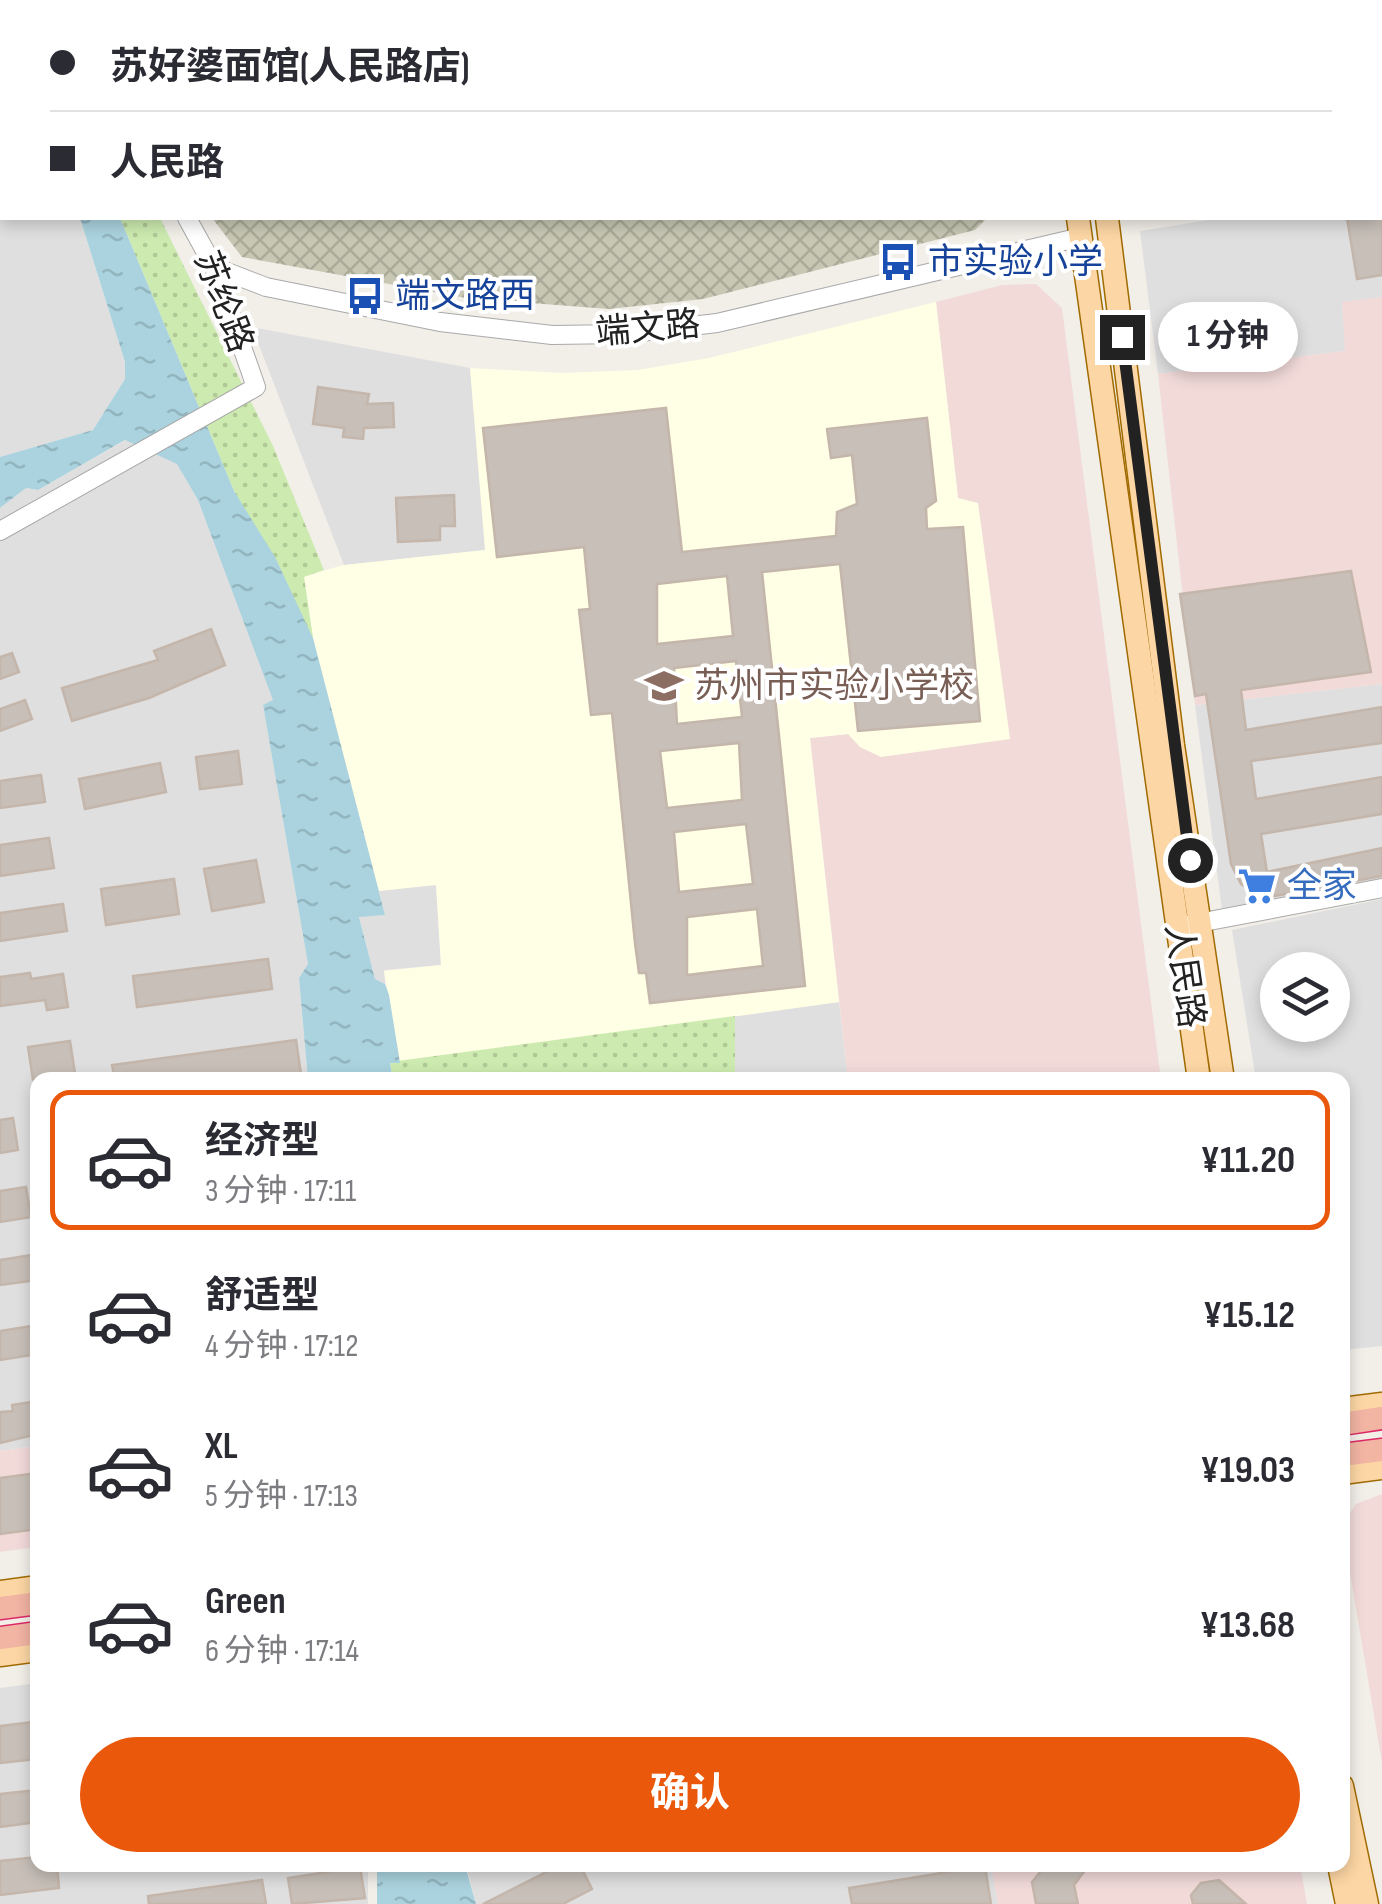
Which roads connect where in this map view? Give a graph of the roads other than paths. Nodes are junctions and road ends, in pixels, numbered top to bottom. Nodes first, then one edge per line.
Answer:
1 (189, 220) edge
2 (1107, 220) edge
3 (1079, 227) edge
4 (214, 267) junction
5 (0, 532) edge
6 (1382, 888) edge
7 (1188, 925) junction
8 (1198, 1072) edge
9 (1221, 1072) edge
10 (1382, 1404) edge
11 (1350, 1408) edge
12 (1382, 1418) edge
13 (1350, 1423) edge
14 (1382, 1450) edge
15 (1350, 1454) edge
16 (1382, 1468) edge
17 (1350, 1472) edge
18 (30, 1588) edge
19 (0, 1592) edge
20 (30, 1603) edge
21 (0, 1608) edge
22 (30, 1635) edge
23 (0, 1638) edge
24 (30, 1651) edge
25 (0, 1656) edge
26 (1350, 1824) edge
27 (1340, 1872) edge
28 (1347, 1904) edge
29 (1367, 1904) edge

1 - 4 street, 苏纶路
2 - 7 main road, 人民路
3 - 4 street, 端文路
3 - 7 main road, 人民路
4 - 5 street, 苏纶路
6 - 7 street
7 - 8 main road, 人民路
7 - 9 main road, 人民路
10 - 11 main road
12 - 13 highway
14 - 15 highway
16 - 17 main road
18 - 19 main road
20 - 21 highway
22 - 23 highway
24 - 25 main road
26 - 29 main road
27 - 28 main road

